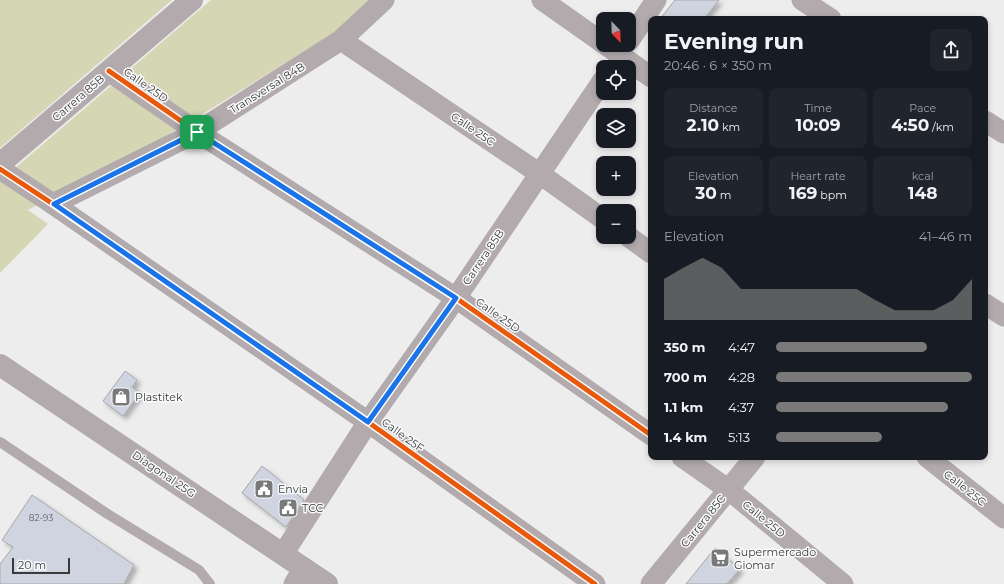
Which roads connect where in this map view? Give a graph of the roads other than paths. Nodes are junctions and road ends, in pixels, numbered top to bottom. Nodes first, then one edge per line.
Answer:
1 (192, 0) edge
2 (384, 0) edge
3 (542, 0) edge
4 (656, 0) edge
5 (802, 0) edge
6 (826, 16) edge
7 (636, 24) edge
8 (596, 36) edge
9 (341, 40) junction
10 (620, 52) edge
11 (109, 71) junction
12 (648, 75) edge
13 (596, 90) edge
14 (988, 123) edge
15 (197, 132) junction
16 (1004, 133) edge
17 (0, 164) edge
18 (0, 169) edge
19 (540, 174) junction
20 (54, 204) junction
21 (596, 214) edge
22 (636, 242) edge
23 (648, 251) edge
24 (456, 298) junction
25 (988, 306) edge
26 (1004, 316) edge
27 (0, 365) edge
28 (368, 422) junction
29 (648, 433) edge
30 (0, 442) edge
31 (686, 460) edge
32 (753, 460) edge
33 (931, 460) edge
34 (729, 490) junction
35 (1004, 518) edge
36 (283, 554) junction
37 (299, 576) edge
38 (210, 584) edge
39 (327, 584) edge
40 (595, 584) edge
41 (651, 584) edge
42 (844, 584) edge

1 - 11 street, Carrera 85B
2 - 9 street, Transversal 84B
3 - 8 street
4 - 7 street
5 - 6 street
9 - 15 street, Transversal 84B
9 - 19 street, Calle 25C
10 - 12 street
11 - 15 street, Calle 25D
11 - 17 street, Carrera 85B
13 - 19 street, Carrera 85B
14 - 16 street
15 - 20 street, Transversal 84B
15 - 24 street, Calle 25D
18 - 20 street, Calle 25F
19 - 21 street, Calle 25C
19 - 24 street, Carrera 85B
20 - 28 street, Calle 25F
22 - 23 street
24 - 28 street, Carrera 85B
24 - 29 street, Calle 25D
25 - 26 street
27 - 36 street, Diagonal 25G
28 - 36 street, Carrera 85B
28 - 40 street, Calle 25F
30 - 38 lane
31 - 34 street, Calle 25D
32 - 34 street, Carrera 85C
33 - 35 street, Calle 25C
34 - 41 street, Carrera 85C
34 - 42 street, Calle 25D
36 - 37 street, Diagonal 25G
37 - 39 street, Diagonal 25G

